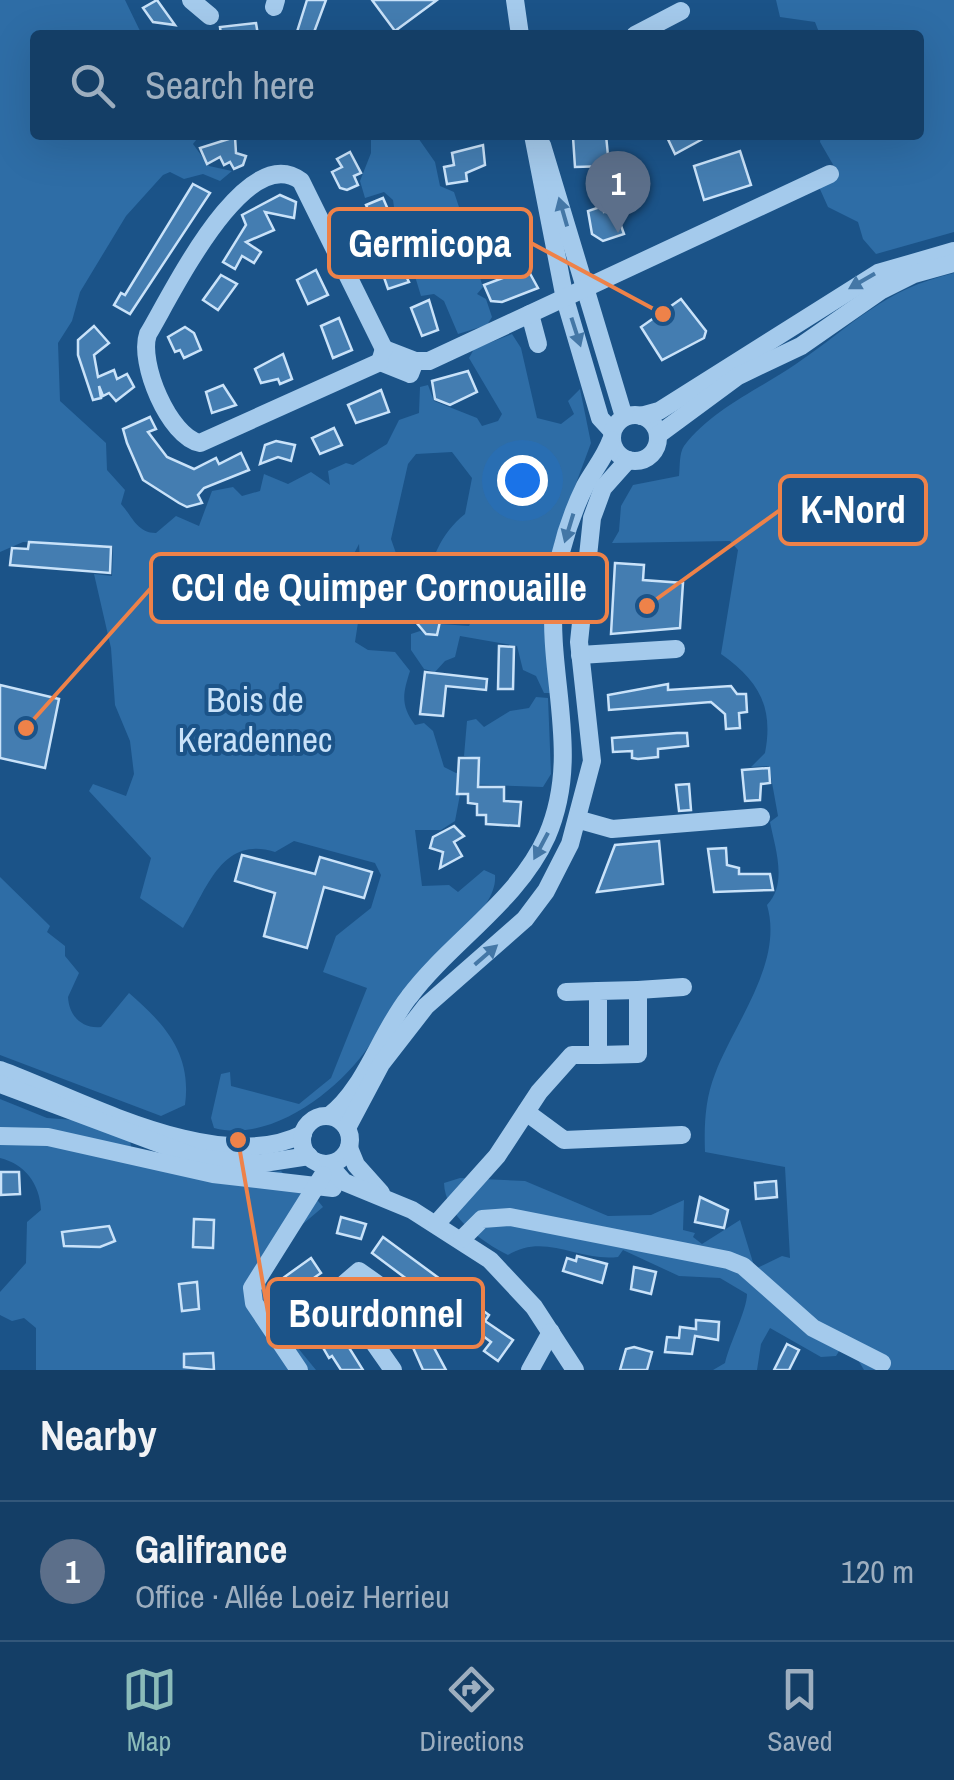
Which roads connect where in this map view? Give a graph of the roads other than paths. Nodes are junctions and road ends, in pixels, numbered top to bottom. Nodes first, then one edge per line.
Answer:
1 (191, 0) edge
2 (515, 0) edge
3 (681, 12) dead end
4 (210, 16) dead end
5 (519, 30) edge
6 (645, 30) edge
7 (537, 140) edge
8 (538, 140) edge
9 (830, 174) dead end
10 (954, 251) edge
11 (954, 263) edge
12 (586, 289) junction
13 (565, 299) junction
14 (530, 314) junction
15 (538, 344) dead end
16 (382, 356) junction
17 (622, 426) junction
18 (658, 435) junction
19 (628, 460) junction
20 (676, 649) dead end
21 (580, 655) junction
22 (761, 818) dead end
23 (580, 820) junction
24 (431, 972) junction
25 (683, 987) dead end
26 (446, 988) junction
27 (638, 990) junction
28 (598, 991) junction
29 (566, 992) dead end
30 (598, 1054) junction
31 (0, 1081) edge
32 (526, 1112) junction
33 (329, 1116) junction
34 (348, 1128) junction
35 (303, 1134) junction
36 (682, 1135) dead end
37 (0, 1136) edge
38 (349, 1148) junction
39 (321, 1162) junction
40 (327, 1186) junction
41 (390, 1199) junction
42 (437, 1223) junction
43 (462, 1238) junction
44 (386, 1290) junction
45 (425, 1318) dead end
46 (358, 1320) junction
47 (551, 1332) junction
48 (882, 1363) dead end
49 (571, 1364) edge
50 (299, 1370) edge
51 (393, 1370) edge
52 (530, 1370) edge
53 (543, 1370) edge

1 - 4 street
2 - 5 street
3 - 6 street
7 - 13 street
12 -> 8 street
9 - 12 street
10 -> 17 street
11 - 18 street
12 - 13 street
12 - 17 street
13 - 14 street
13 -> 17 street
14 - 15 street
14 - 16 street
16 - 16 street
17 - 18 street
17 - 19 street
17 -> 24 street
18 - 19 street
19 - 21 street
20 - 21 street
21 - 23 street
22 - 23 street
26 -> 23 street
24 - 26 street
24 - 33 street
25 - 27 street
26 - 34 street
27 - 28 street
27 - 30 street
28 - 29 street
28 - 30 street
30 - 32 street
31 - 35 street
31 - 39 street
32 - 36 street
32 - 42 street
33 - 34 street
33 - 35 street
34 - 38 street
35 - 39 street
37 - 40 street
38 - 39 street
38 - 41 street
39 - 40 street
39 - 41 street
40 - 50 street
41 - 42 street
42 - 43 street
43 - 47 street
43 - 48 street
44 - 45 street
44 - 46 street
44 - 46 street
46 - 51 street
47 - 49 street
47 - 52 street
49 - 53 street

